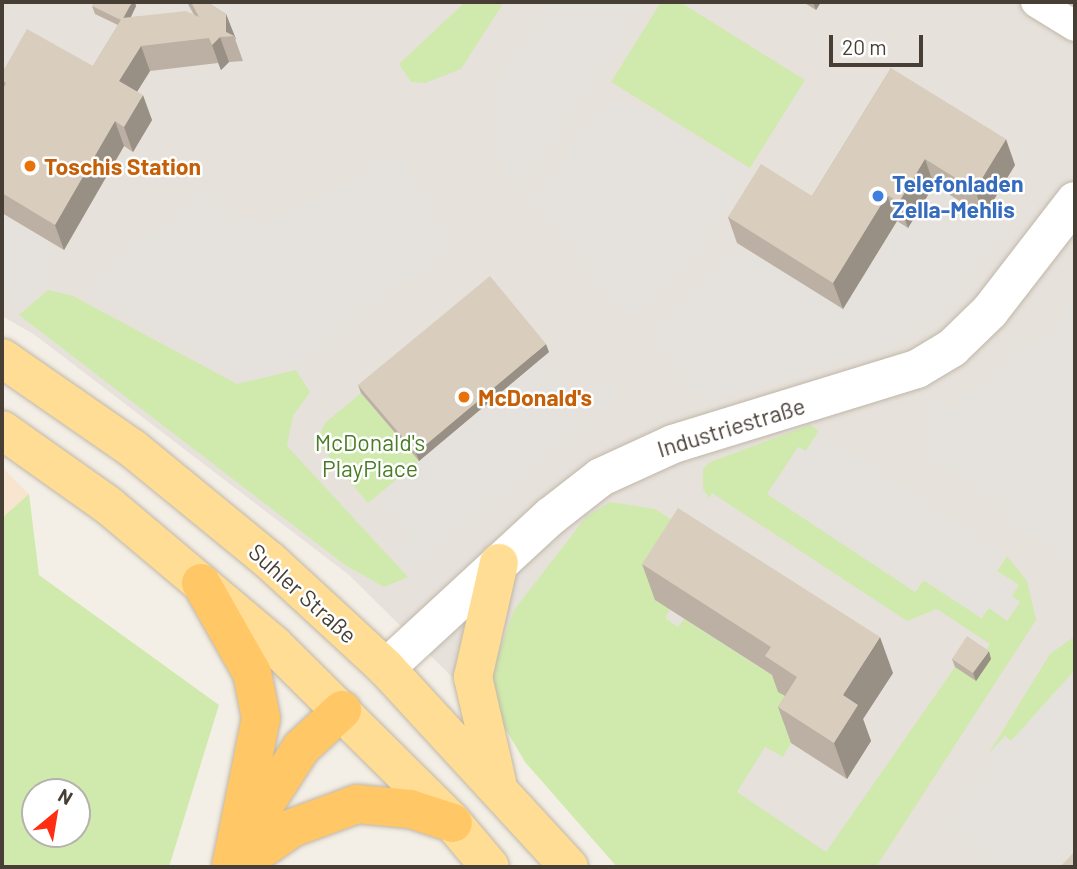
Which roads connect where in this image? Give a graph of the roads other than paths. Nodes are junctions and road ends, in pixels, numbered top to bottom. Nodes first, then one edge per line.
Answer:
1 (1036, 2) edge
2 (1075, 26) edge
3 (1075, 201) edge
4 (2, 358) edge
5 (2, 430) edge
6 (499, 563) junction
7 (201, 583) junction
8 (386, 668) junction
9 (342, 710) junction
10 (499, 787) junction
11 (453, 823) junction
12 (233, 867) edge
13 (491, 867) edge
14 (569, 867) edge

1 - 2 street
3 - 6 street, Industriestraße
4 - 8 main road, Suhler Straße
5 - 7 main road
6 - 8 street, Industriestraße
6 - 10 main road
7 - 9 main road
7 - 12 highway
8 - 9 main road
8 - 10 main road, Suhler Straße
9 - 11 main road
9 - 12 highway
10 - 14 main road, Suhler Straße
11 - 12 highway
11 - 13 main road

